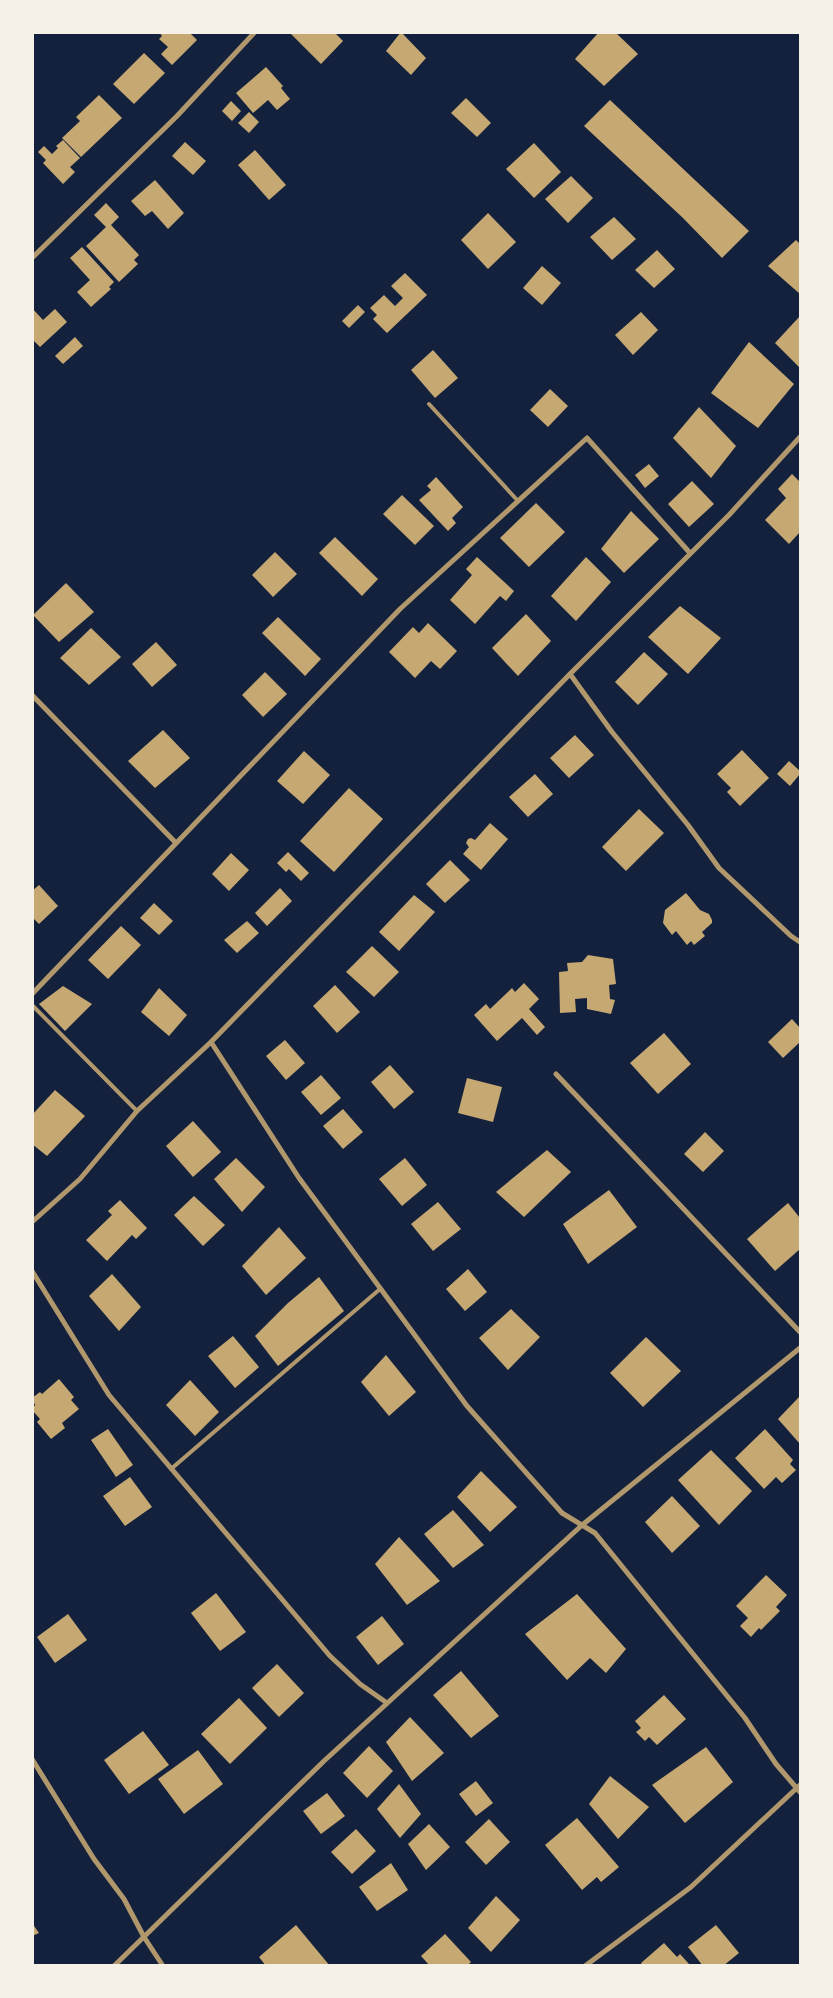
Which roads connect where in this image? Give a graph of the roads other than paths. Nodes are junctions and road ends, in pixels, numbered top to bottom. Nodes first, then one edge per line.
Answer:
1 (255, 32) edge
2 (32, 258) edge
3 (429, 404) dead end
4 (800, 437) edge
5 (518, 502) junction
6 (690, 554) junction
7 (570, 674) junction
8 (32, 695) edge
9 (176, 843) junction
10 (800, 942) edge
11 (32, 994) edge
12 (32, 1005) edge
13 (211, 1042) junction
14 (556, 1074) dead end
15 (138, 1111) junction
16 (32, 1222) edge
17 (32, 1271) edge
18 (380, 1289) junction
19 (800, 1332) edge
20 (800, 1348) edge
21 (171, 1469) junction
22 (582, 1526) junction
23 (387, 1703) junction
24 (32, 1759) edge
25 (799, 1788) edge
26 (144, 1937) junction
27 (114, 1966) edge
28 (163, 1966) edge
29 (585, 1966) edge

1 - 2 street
3 - 5 lane
4 - 6 street
5 - 6 street
5 - 9 street
6 - 7 street
7 - 10 street
7 - 13 street
8 - 9 street
9 - 11 street
12 - 15 lane
13 - 15 street
13 - 18 street
14 - 19 street
15 - 16 street
17 - 21 street
18 - 21 lane
18 - 22 street
20 - 22 street
21 - 23 street
22 - 23 street
22 - 25 street
23 - 26 street
24 - 26 street
25 - 29 street
26 - 27 street
26 - 28 street

